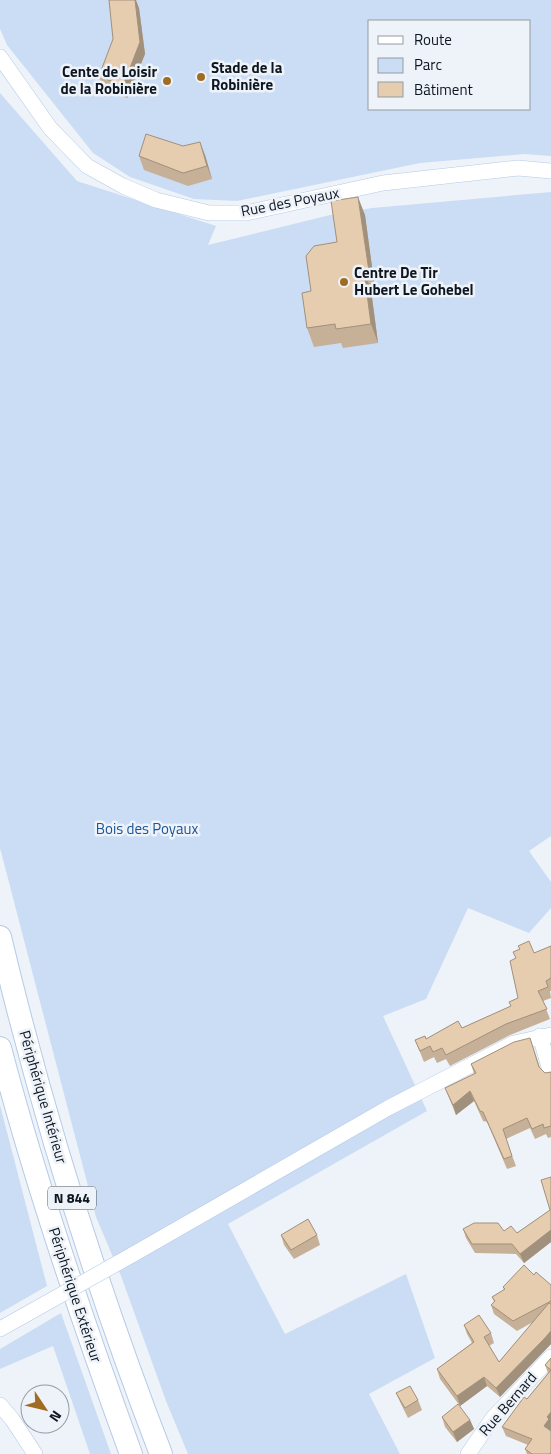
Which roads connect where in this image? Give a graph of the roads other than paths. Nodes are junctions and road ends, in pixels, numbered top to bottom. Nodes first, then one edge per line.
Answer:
1 (0, 57) edge
2 (551, 171) edge
3 (0, 937) edge
4 (545, 1035) edge
5 (0, 1048) edge
6 (551, 1074) edge
7 (0, 1329) edge
8 (551, 1357) edge
9 (0, 1405) edge
10 (35, 1454) edge
11 (131, 1454) edge
12 (161, 1454) edge
13 (468, 1454) edge

1 - 2 street, Rue des Poyaux
3 - 12 highway, Périphérique Intérieur / N 844
4 - 6 street
4 - 7 street, bridge
5 - 11 highway, Périphérique Extérieur / N 844
8 - 13 street, Rue Bernard
9 - 10 street

